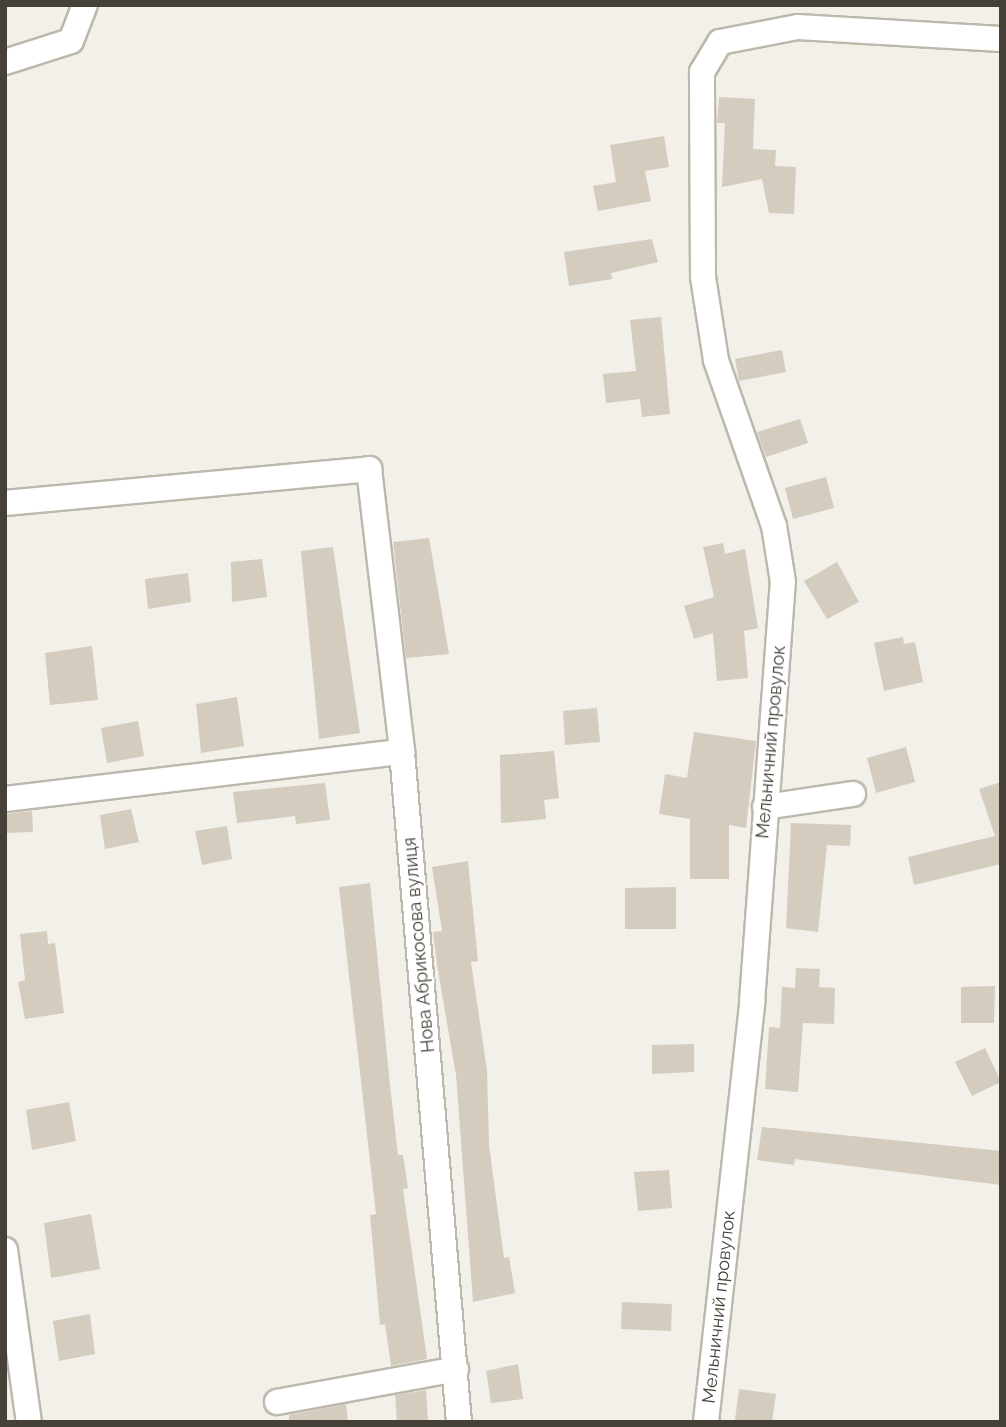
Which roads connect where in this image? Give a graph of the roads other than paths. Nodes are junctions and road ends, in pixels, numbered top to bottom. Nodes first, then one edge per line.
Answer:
1 (85, 5) edge
2 (1001, 38) edge
3 (5, 62) edge
4 (5, 503) edge
5 (402, 752) junction
6 (853, 794) dead end
7 (5, 799) edge
8 (765, 807) junction
9 (5, 1251) edge
10 (456, 1369) junction
11 (277, 1402) dead end
12 (29, 1422) edge
13 (459, 1422) edge
14 (706, 1422) edge

1 - 3 street
2 - 8 street, Мельничний провулок
4 - 5 street, Нова Абрикосова вулиця
5 - 7 street
5 - 10 street, Нова Абрикосова вулиця
6 - 8 street
8 - 14 street, Мельничний провулок
9 - 12 street
10 - 11 street
10 - 13 street, Нова Абрикосова вулиця

